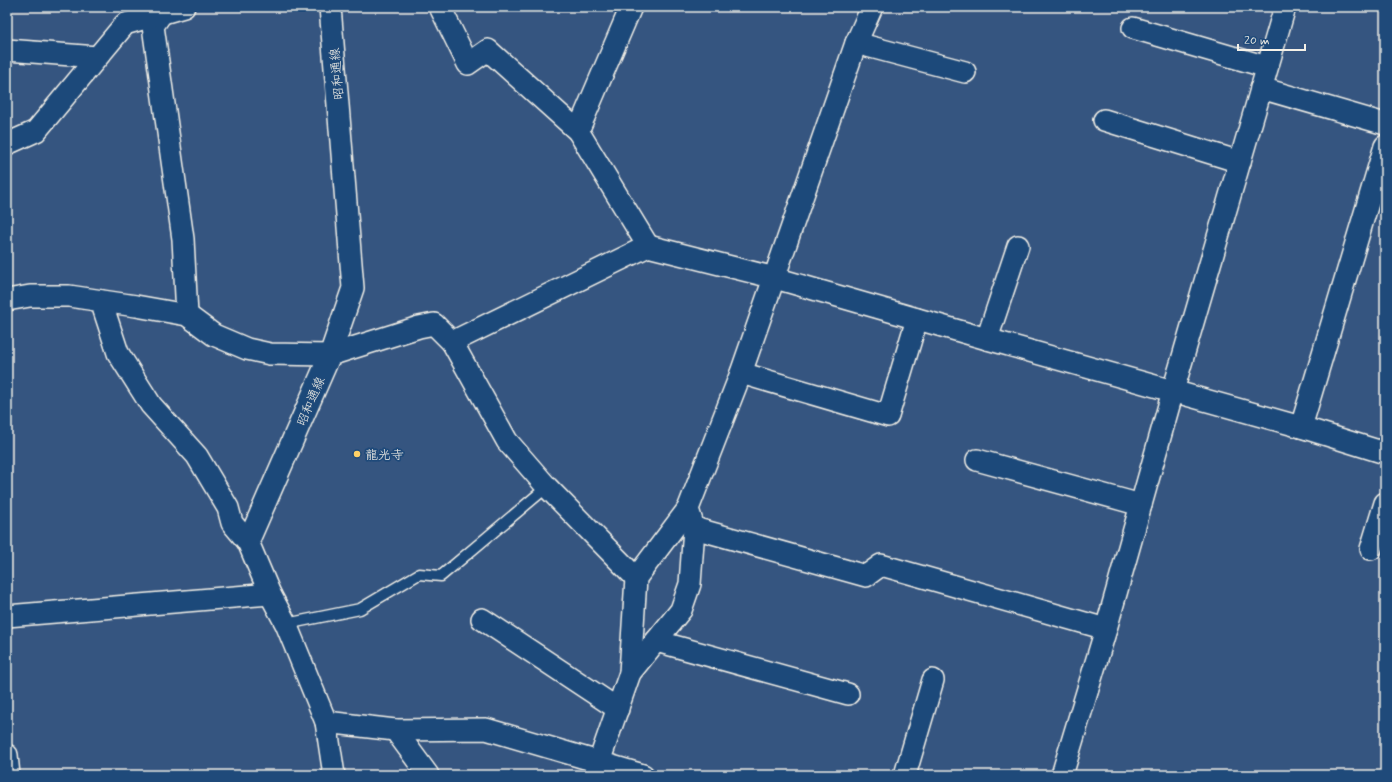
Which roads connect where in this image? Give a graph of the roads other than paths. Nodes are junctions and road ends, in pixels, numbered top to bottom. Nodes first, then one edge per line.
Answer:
1 (184, 7) edge
2 (330, 7) edge
3 (440, 7) edge
4 (631, 7) edge
5 (872, 7) edge
6 (1285, 7) edge
7 (162, 10) edge
8 (1133, 28) dead end
9 (856, 42) junction
10 (7, 50) edge
11 (97, 57) junction
12 (1267, 67) junction
13 (965, 72) dead end
14 (1261, 88) junction
15 (1104, 120) dead end
16 (1385, 124) edge
17 (578, 131) junction
18 (7, 144) edge
19 (1385, 146) edge
20 (1240, 162) junction
21 (648, 246) junction
22 (1018, 246) dead end
23 (775, 278) junction
24 (7, 300) edge
25 (101, 301) junction
26 (187, 315) junction
27 (917, 319) junction
28 (987, 339) junction
29 (452, 342) junction
30 (330, 355) junction
31 (741, 374) junction
32 (1173, 392) junction
33 (1301, 427) junction
34 (1385, 453) edge
35 (977, 460) dead end
36 (547, 487) junction
37 (1385, 503) edge
38 (1141, 505) junction
39 (688, 509) junction
40 (694, 528) junction
41 (248, 542) junction
42 (1371, 549) dead end
43 (636, 578) junction
44 (270, 594) junction
45 (7, 616) edge
46 (482, 619) dead end
47 (286, 624) junction
48 (1106, 629) junction
49 (656, 640) junction
50 (630, 673) junction
51 (934, 680) dead end
52 (848, 694) dead end
53 (618, 709) junction
54 (326, 722) junction
55 (395, 730) junction
56 (7, 755) edge
57 (599, 762) junction
58 (9, 775) edge
59 (334, 775) edge
60 (428, 775) edge
61 (643, 775) edge
62 (905, 775) edge
63 (1062, 775) edge

1 - 7 street
2 - 30 street, 昭和通線
3 - 17 street
4 - 17 street
5 - 9 street
6 - 12 street
7 - 11 street
7 - 26 street
8 - 12 street
9 - 13 street
9 - 23 street
10 - 11 street
11 - 18 street
12 - 14 street
14 - 16 street
14 - 20 street
15 - 20 street
17 - 21 street
19 - 33 street
20 - 32 street
21 - 23 street
21 - 29 street
22 - 28 street
23 - 27 street
23 - 31 street
24 - 25 street
25 - 26 street
25 - 41 street
26 - 30 street
27 - 28 street
27 - 31 street
28 - 32 street
29 - 30 street
29 - 36 street
30 - 41 street, 昭和通線
31 - 39 street
32 - 33 street
32 - 38 street
33 - 34 street
35 - 38 street
36 - 43 street
36 - 47 lane
37 - 42 street
38 - 48 street
39 - 40 street
39 - 43 street
40 - 48 street
40 - 49 street
41 - 44 street
43 - 50 street
44 - 45 street
44 - 47 street
46 - 53 street
47 - 54 street
48 - 63 street
49 - 50 street
49 - 52 street
50 - 53 street
51 - 62 street
53 - 57 street
54 - 55 street
54 - 59 street
55 - 57 street
55 - 60 street
56 - 58 street
57 - 61 street

